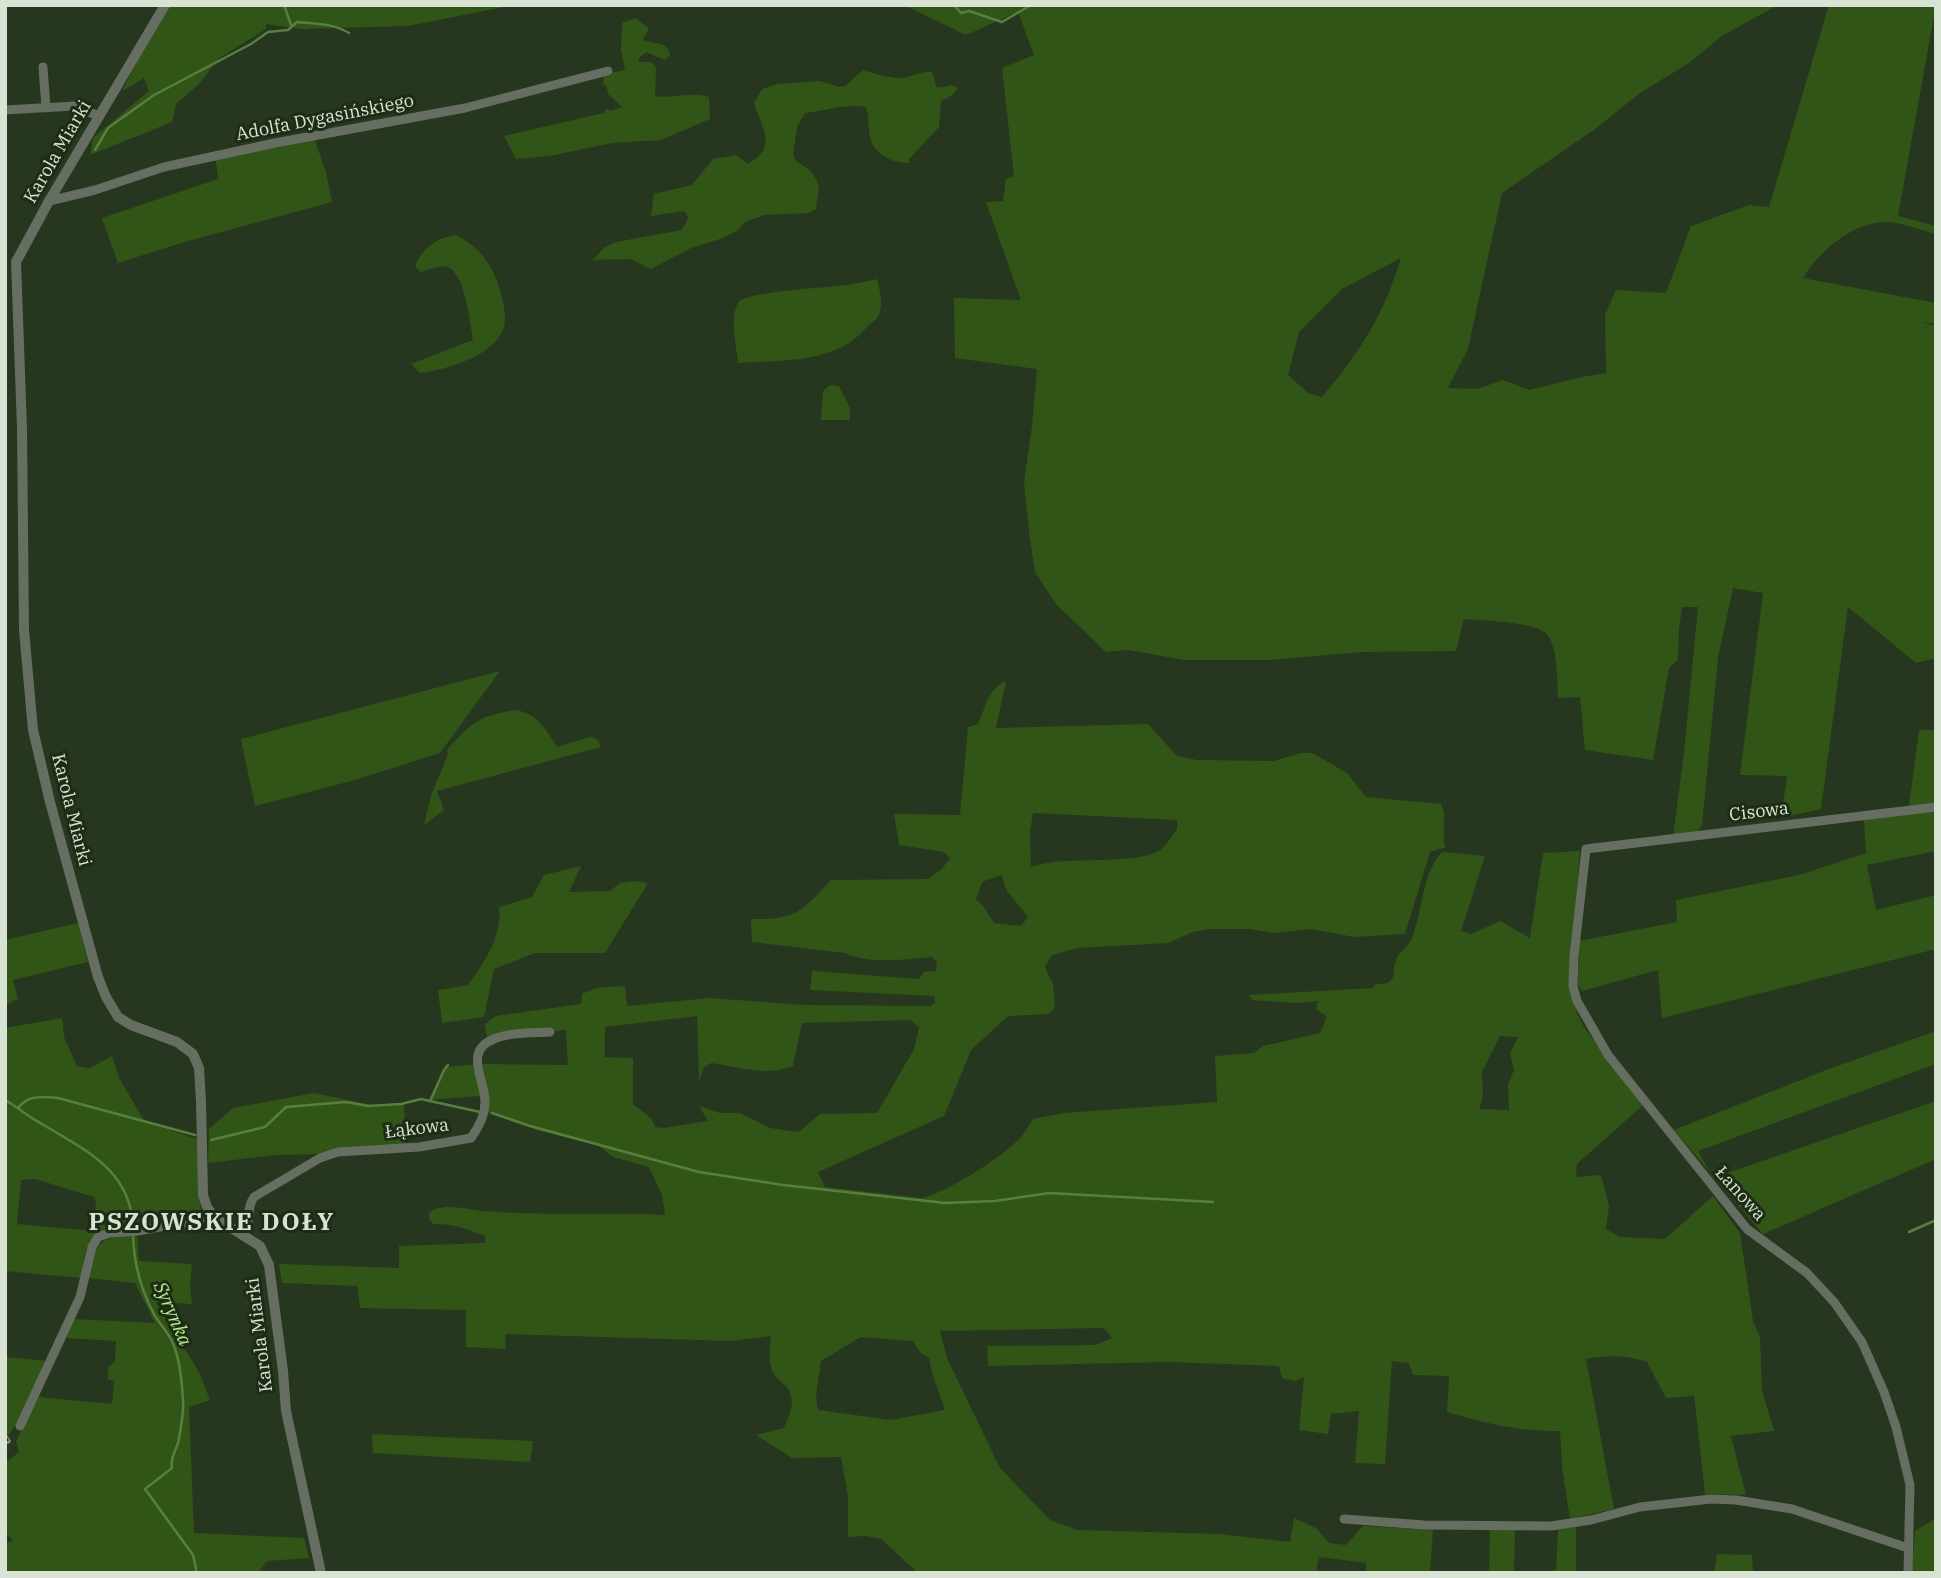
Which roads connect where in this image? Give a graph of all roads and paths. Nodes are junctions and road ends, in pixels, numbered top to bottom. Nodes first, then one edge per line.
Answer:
1 (165, 5) edge
2 (43, 67) dead end
3 (608, 71) dead end
4 (46, 108) junction
5 (5, 110) edge
6 (99, 116) junction
7 (48, 201) junction
8 (1936, 807) edge
9 (1586, 849) joint
10 (550, 1032) dead end
11 (214, 1217) junction
12 (243, 1236) junction
13 (20, 1426) dead end
14 (1343, 1519) dead end
15 (1908, 1548) junction
16 (321, 1573) edge
17 (1908, 1573) edge

1 - 6 street, Karola Miarki
2 - 4 street
3 - 7 street, Adolfa Dygasińskiego
4 - 5 street
4 - 6 street
6 - 7 street, Karola Miarki
7 - 11 street, Karola Miarki
8 - 9 street, Cisowa
9 - 15 street, Łanowa
10 - 12 street, Łąkowa
11 - 12 street, Karola Miarki
11 - 13 street
12 - 16 street, Karola Miarki
14 - 15 street
15 - 17 street, Łanowa

